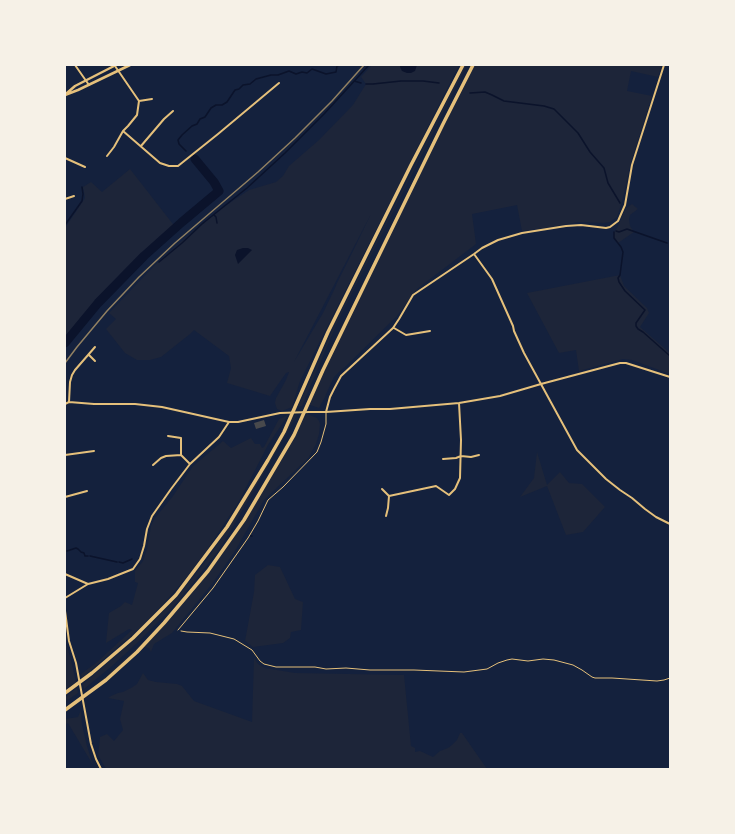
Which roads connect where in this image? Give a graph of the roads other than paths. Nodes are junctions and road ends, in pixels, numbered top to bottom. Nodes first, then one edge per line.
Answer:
1 (75, 65) edge
2 (115, 65) edge
3 (130, 65) edge
4 (463, 65) edge
5 (473, 65) edge
6 (664, 65) edge
7 (118, 71) junction
8 (86, 81) junction
9 (279, 83) dead end
10 (89, 85) junction
11 (65, 95) edge
12 (152, 99) dead end
13 (139, 101) junction
14 (173, 111) dead end
15 (123, 131) junction
16 (141, 146) junction
17 (107, 156) dead end
18 (65, 158) edge
19 (86, 167) dead end
20 (74, 196) dead end
21 (65, 199) edge
22 (474, 254) junction
23 (393, 328) junction
24 (430, 331) dead end
25 (95, 347) dead end
26 (89, 355) junction
27 (95, 361) dead end
28 (670, 377) edge
29 (541, 384) junction
30 (69, 402) junction
31 (459, 403) junction
32 (65, 404) edge
33 (326, 412) junction
34 (229, 422) junction
35 (168, 436) dead end
36 (94, 451) dead end
37 (65, 455) edge
38 (181, 455) junction
39 (480, 455) dead end
40 (461, 456) junction
41 (443, 459) dead end
42 (190, 464) junction
43 (153, 465) dead end
44 (382, 489) dead end
45 (87, 491) dead end
46 (389, 496) junction
47 (65, 497) edge
48 (386, 516) dead end
49 (670, 524) edge
50 (65, 574) edge
51 (88, 584) junction
52 (65, 598) edge
53 (65, 611) edge
54 (178, 630) road end
55 (65, 693) edge
56 (65, 710) edge
57 (101, 769) edge

1 - 8 street
2 - 7 street
2 - 8 street
3 - 7 street
4 - 55 highway
5 - 56 highway
6 - 22 street
7 - 10 street
7 - 13 street
8 - 10 street
8 - 11 street
9 - 16 street
10 - 11 street
12 - 13 street
13 - 15 street
14 - 16 street
15 - 16 street
15 - 17 street
18 - 19 street
20 - 21 street
22 - 23 street
22 - 29 street
23 - 24 street
23 - 33 street
25 - 26 street
26 - 27 street
26 - 30 street
28 - 29 street
29 - 31 street
29 - 49 street
30 - 32 street
30 - 34 street
31 - 33 street
31 - 40 street
33 - 34 street
33 - 54 lane
34 - 42 street
35 - 38 street
36 - 37 street
38 - 42 street
38 - 43 street
39 - 40 street
40 - 41 street
40 - 46 street
42 - 51 street
44 - 46 street
45 - 47 street
46 - 48 street
50 - 51 street
51 - 52 street
53 - 57 street

